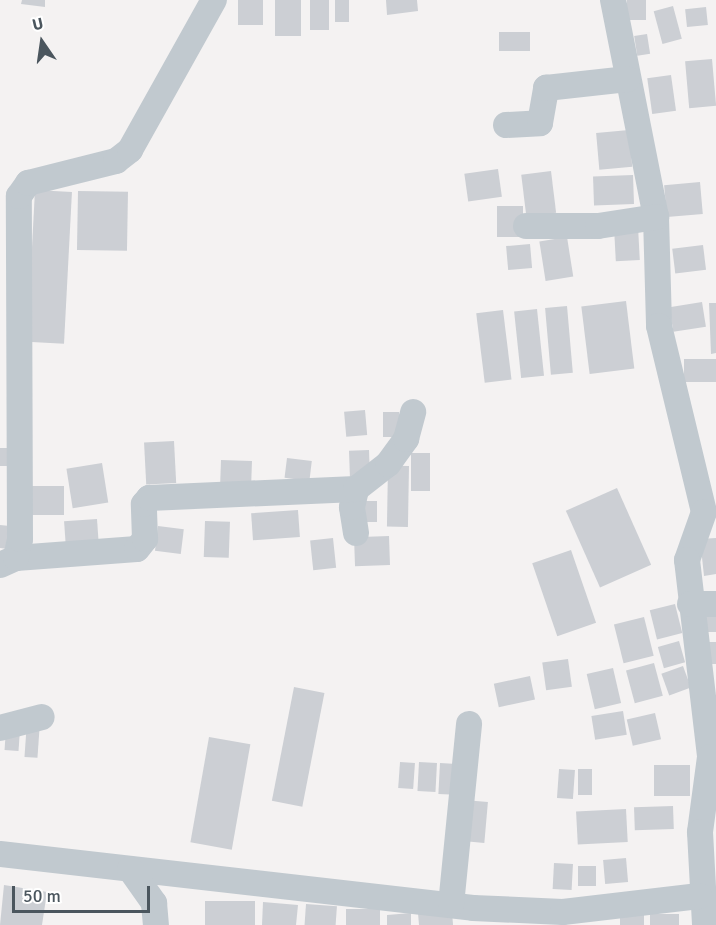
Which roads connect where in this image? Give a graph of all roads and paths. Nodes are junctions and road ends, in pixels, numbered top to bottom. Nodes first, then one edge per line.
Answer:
1 (214, 0) edge
2 (613, 0) edge
3 (628, 79) junction
4 (506, 125) dead end
5 (656, 217) junction
6 (526, 226) dead end
7 (10, 303) edge
8 (413, 412) dead end
9 (356, 489) junction
10 (356, 533) dead end
11 (8, 561) edge
12 (716, 603) edge
13 (690, 604) junction
14 (42, 717) dead end
15 (469, 724) dead end
16 (0, 728) edge
17 (0, 854) edge
18 (130, 868) junction
19 (699, 896) junction
20 (451, 905) junction
21 (156, 925) edge
22 (705, 925) edge

1 - 7 street
2 - 3 street
3 - 4 street
3 - 5 street
5 - 6 street
5 - 13 street
7 - 11 street
8 - 9 street
9 - 10 street
9 - 11 street
12 - 13 street
13 - 19 street
14 - 16 street
15 - 20 street
17 - 18 street
18 - 20 street
18 - 21 street
19 - 20 street
19 - 22 street

